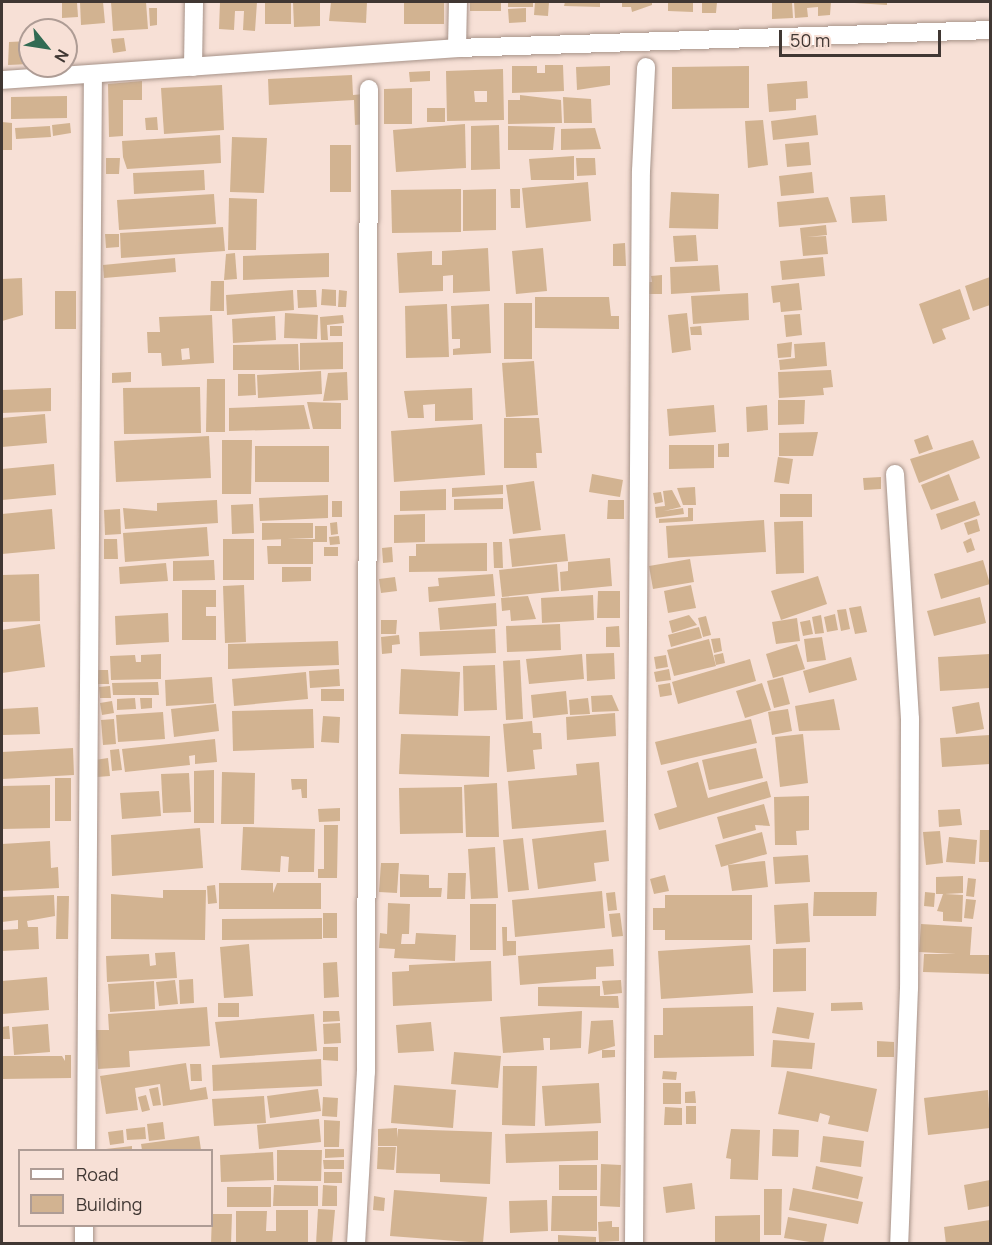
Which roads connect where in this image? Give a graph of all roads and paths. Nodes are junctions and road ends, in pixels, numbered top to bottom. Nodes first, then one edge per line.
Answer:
1 (194, 2) edge
2 (458, 2) edge
3 (990, 30) edge
4 (457, 48) junction
5 (193, 67) junction
6 (646, 67) dead end
7 (93, 74) junction
8 (2, 80) edge
9 (369, 89) dead end
10 (895, 474) dead end
11 (86, 1149) edge
12 (84, 1227) edge
13 (84, 1244) edge
14 (356, 1244) edge
15 (634, 1244) edge
16 (899, 1244) edge

1 - 5 street
2 - 4 street
3 - 4 street
4 - 5 street
5 - 7 street
6 - 15 street
7 - 8 street
7 - 11 street
9 - 14 street
10 - 16 street
12 - 13 street

